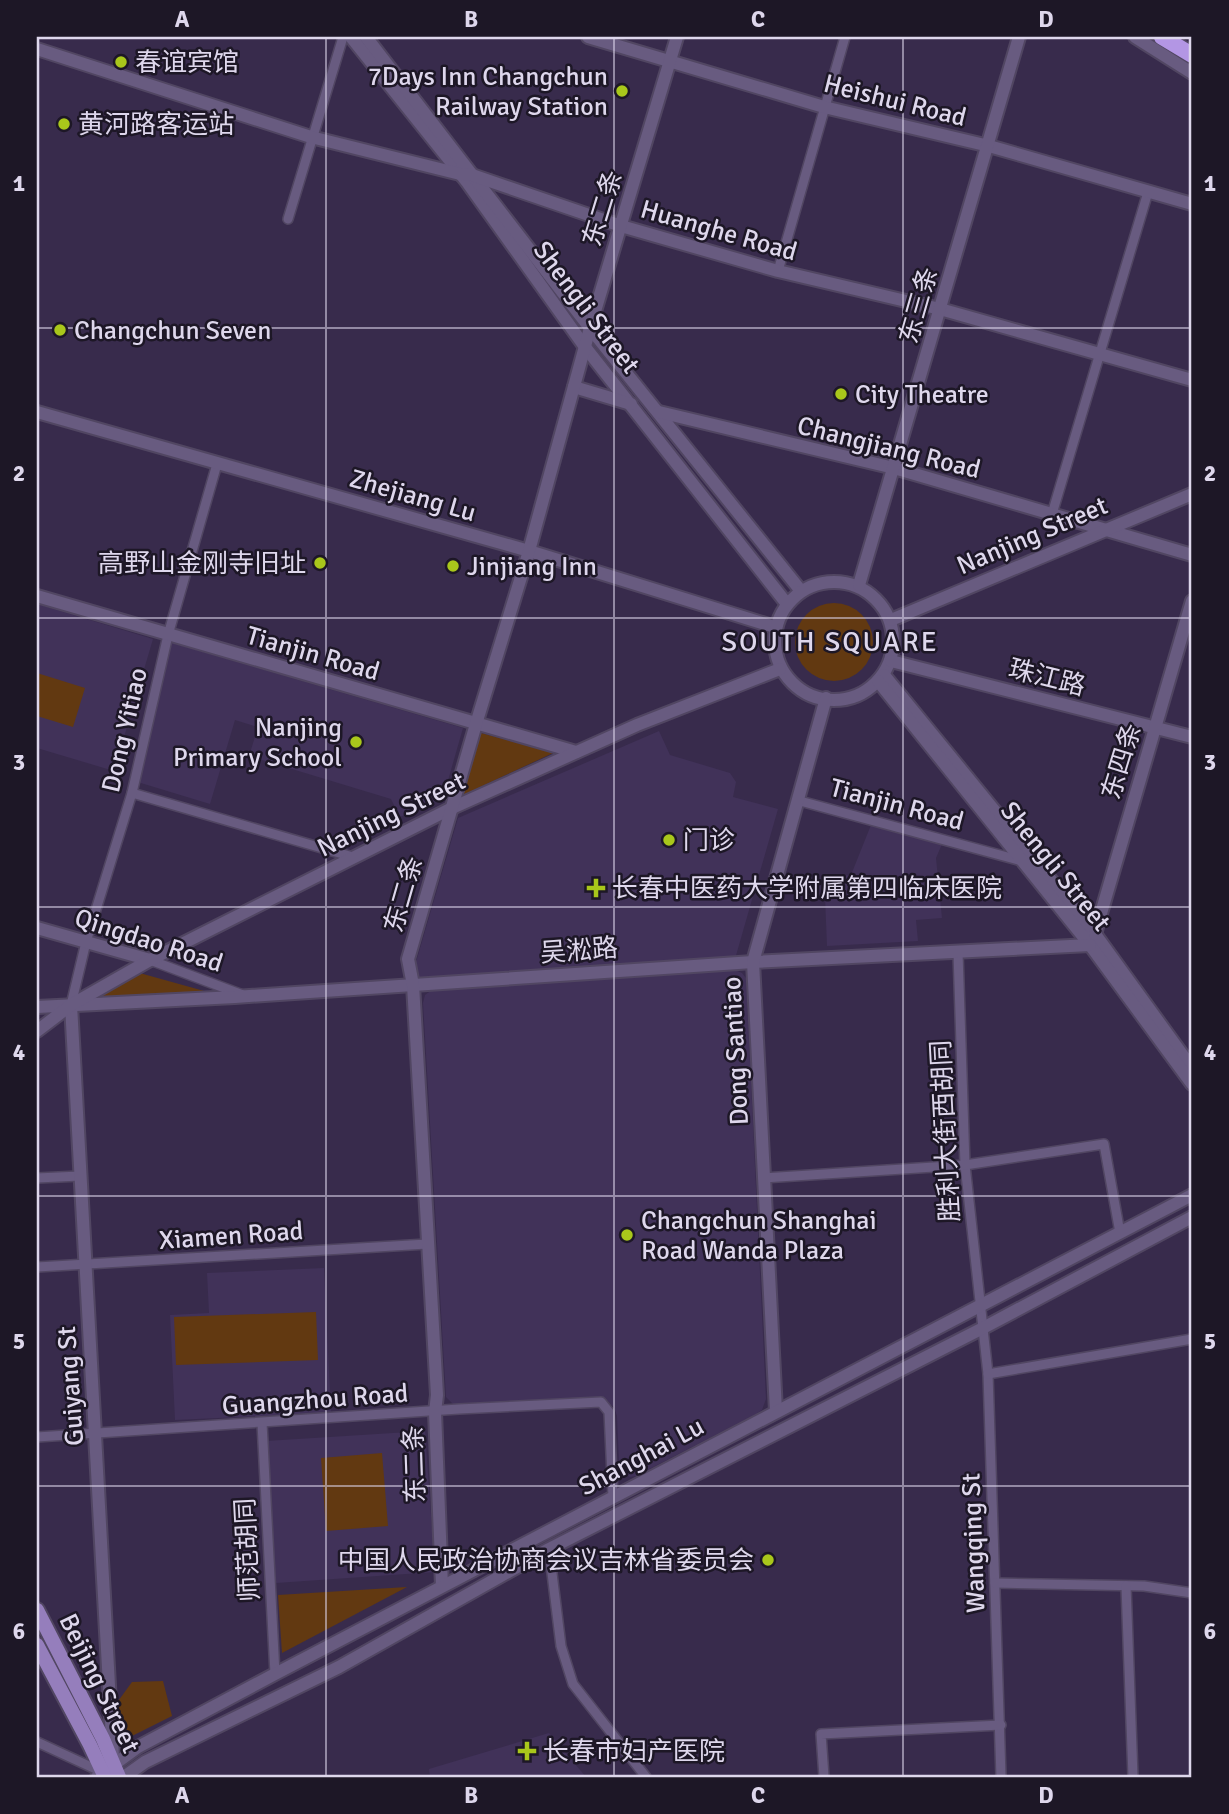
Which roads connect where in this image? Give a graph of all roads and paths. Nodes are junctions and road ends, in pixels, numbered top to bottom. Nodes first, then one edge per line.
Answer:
1 (343, 37) edge
2 (351, 37) edge
3 (366, 37) edge
4 (588, 37) edge
5 (677, 37) edge
6 (845, 37) edge
7 (1019, 37) edge
8 (1135, 37) edge
9 (1162, 37) edge
10 (37, 49) edge
11 (1192, 55) edge
12 (670, 61) junction
13 (1192, 73) edge
14 (824, 107) junction
15 (311, 137) junction
16 (989, 146) junction
17 (466, 175) junction
18 (1149, 192) junction
19 (1192, 204) edge
20 (288, 219) dead end
21 (621, 226) junction
22 (778, 271) junction
23 (940, 309) junction
24 (590, 328) junction
25 (585, 347) junction
26 (1100, 355) junction
27 (1192, 380) edge
28 (574, 387) junction
29 (631, 404) junction
30 (37, 412) edge
31 (660, 413) junction
32 (217, 464) junction
33 (894, 468) junction
34 (1192, 494) edge
35 (1052, 514) junction
36 (1104, 530) junction
37 (529, 551) junction
38 (1192, 555) edge
39 (859, 585) junction
40 (801, 591) junction
41 (37, 596) edge
42 (1192, 601) edge
43 (787, 604) junction
44 (891, 620) junction
45 (775, 628) junction
46 (168, 635) junction
47 (891, 661) junction
48 (780, 668) junction
49 (881, 678) junction
50 (827, 698) junction
51 (476, 724) junction
52 (1156, 727) junction
53 (1192, 737) edge
54 (576, 752) junction
55 (132, 793) junction
56 (800, 801) junction
57 (452, 808) junction
58 (353, 858) junction
59 (1022, 861) junction
60 (37, 928) edge
61 (1093, 940) junction
62 (86, 942) junction
63 (958, 953) junction
64 (150, 960) junction
65 (753, 962) junction
66 (413, 985) junction
67 (246, 997) junction
68 (71, 1005) junction
69 (37, 1006) edge
70 (37, 1031) edge
71 (1192, 1068) edge
72 (1192, 1084) edge
73 (965, 1166) junction
74 (80, 1176) junction
75 (37, 1178) edge
76 (763, 1178) junction
77 (1192, 1195) edge
78 (1192, 1217) edge
79 (1120, 1233) junction
80 (427, 1244) junction
81 (85, 1265) junction
82 (37, 1267) edge
83 (979, 1307) junction
84 (983, 1328) junction
85 (1192, 1339) edge
86 (988, 1374) junction
87 (776, 1411) junction
88 (435, 1412) junction
89 (262, 1423) junction
90 (96, 1434) junction
91 (37, 1437) edge
92 (613, 1497) junction
93 (549, 1549) junction
94 (995, 1583) junction
95 (442, 1586) junction
96 (1126, 1586) junction
97 (1192, 1593) edge
98 (37, 1610) edge
99 (37, 1645) edge
100 (275, 1674) junction
101 (1001, 1725) junction
102 (37, 1742) edge
103 (110, 1774) edge
104 (646, 1777) edge
105 (824, 1777) edge
106 (1001, 1777) edge
107 (1133, 1777) edge

1 - 15 street
2 - 17 street, Shengli Street
3 - 17 street, Shengli Street
4 - 12 street, Heishui Road
5 - 12 street, 东二条
6 - 14 street
7 - 16 street, 东三条
8 - 13 street
9 - 11 highway
10 - 15 street, Huanghe Road
12 - 14 street, Heishui Road
12 - 21 street, 东二条
14 - 16 street, Heishui Road
14 - 22 street
15 - 17 street, Huanghe Road
15 - 20 street
16 - 18 street, Heishui Road
16 - 23 street, 东三条
17 - 21 street, Huanghe Road
17 - 24 street, Shengli Street
17 - 25 street, Shengli Street
18 - 19 street, Heishui Road
18 - 26 street
21 - 22 street, Huanghe Road
21 - 24 street, 东二条
22 - 23 street, Huanghe Road
23 - 26 street, Huanghe Road
23 - 33 street, 东三条
24 - 25 street, 东二条
24 - 31 street, Shengli Street
25 - 28 street, 东二条
25 - 29 street, Shengli Street
26 - 27 street, Huanghe Road
26 - 35 street
28 - 29 street, Changjiang Road
28 - 37 street, 东二条
29 - 31 street, Changjiang Road
29 - 43 street, Shengli Street
30 - 32 street, Zhejiang Lu
31 - 33 street, Changjiang Road
31 - 40 street, Shengli Street
32 - 37 street, Zhejiang Lu
32 - 46 street, Dong Yitiao
33 - 35 street, Changjiang Road
33 - 39 street, 东三条
34 - 36 street, Nanjing Street
35 - 36 street, Changjiang Road
36 - 38 street, Changjiang Road
36 - 44 street, Nanjing Street
37 - 45 street, Zhejiang Lu
37 - 51 street, 东二条
39 - 40 street
39 - 44 street
40 - 43 street
41 - 46 street, Tianjin Road
42 - 52 street, 东四条
43 - 45 street
44 - 47 street
45 - 48 street
46 - 51 street, Tianjin Road
46 - 55 street, Dong Yitiao
47 - 49 street
47 - 52 street, 珠江路
48 - 50 street
48 - 54 street, Nanjing Street
49 - 50 street
49 - 59 street, Shengli Street
49 - 61 street, Shengli Street
50 - 56 street, Dong Santiao
51 - 54 street, Tianjin Road
51 - 57 street, 东二条
52 - 53 street, 珠江路
52 - 61 street, 东四条
54 - 57 street, Nanjing Street
55 - 58 street
55 - 62 street, Dong Yitiao
56 - 59 street, Tianjin Road
56 - 65 street, Dong Santiao
57 - 58 street, Nanjing Street
57 - 66 street, 东二条
58 - 64 street, Nanjing Street
59 - 61 street, Shengli Street
60 - 62 street, Qingdao Road
61 - 63 street, 吴淞路
61 - 71 street, Shengli Street
61 - 72 street, Shengli Street
62 - 64 street, Qingdao Road
62 - 68 street, Dong Yitiao
63 - 65 street, 吴淞路
63 - 73 street, 胜利大街西胡同
64 - 67 street, Qingdao Road
64 - 68 street, Nanjing Street
65 - 66 street, 吴淞路
65 - 76 street, Dong Santiao
66 - 67 street, 吴淞路
66 - 80 street, 东二条
67 - 68 street, 吴淞路
68 - 69 street, 吴淞路
68 - 70 street, Nanjing Street
68 - 74 street, Guiyang St
73 - 76 street
73 - 79 street
73 - 83 street, 胜利大街西胡同
74 - 75 street
74 - 81 street, Guiyang St
76 - 87 street, Dong Santiao
77 - 79 street, Shanghai Lu
78 - 84 street, Shanghai Lu
79 - 83 street, Shanghai Lu
80 - 81 street, Xiamen Road
80 - 88 street, 东二条
81 - 82 street, Xiamen Road
81 - 90 street, Guiyang St
83 - 84 street, Wangqing St
83 - 87 street, Shanghai Lu
84 - 86 street, Wangqing St
84 - 93 street, Shanghai Lu
85 - 86 street
86 - 94 street, Wangqing St
87 - 92 street, Shanghai Lu
88 - 89 street, Guangzhou Road
88 - 92 street, Guangzhou Road
88 - 95 street, 东二条
89 - 90 street, Guangzhou Road
89 - 100 street, 师范胡同
90 - 91 street, Guangzhou Road
90 - 103 street, Guiyang St
92 - 95 street, Shanghai Lu
93 - 103 street, Shanghai Lu
93 - 104 street
94 - 96 street
94 - 101 street, Wangqing St
95 - 100 street, Shanghai Lu
96 - 97 street
96 - 107 street
98 - 103 main road, Beijing Street
99 - 103 main road, Beijing Street
100 - 103 street, Shanghai Lu
101 - 105 street
101 - 106 street, Wangqing St
102 - 103 street

